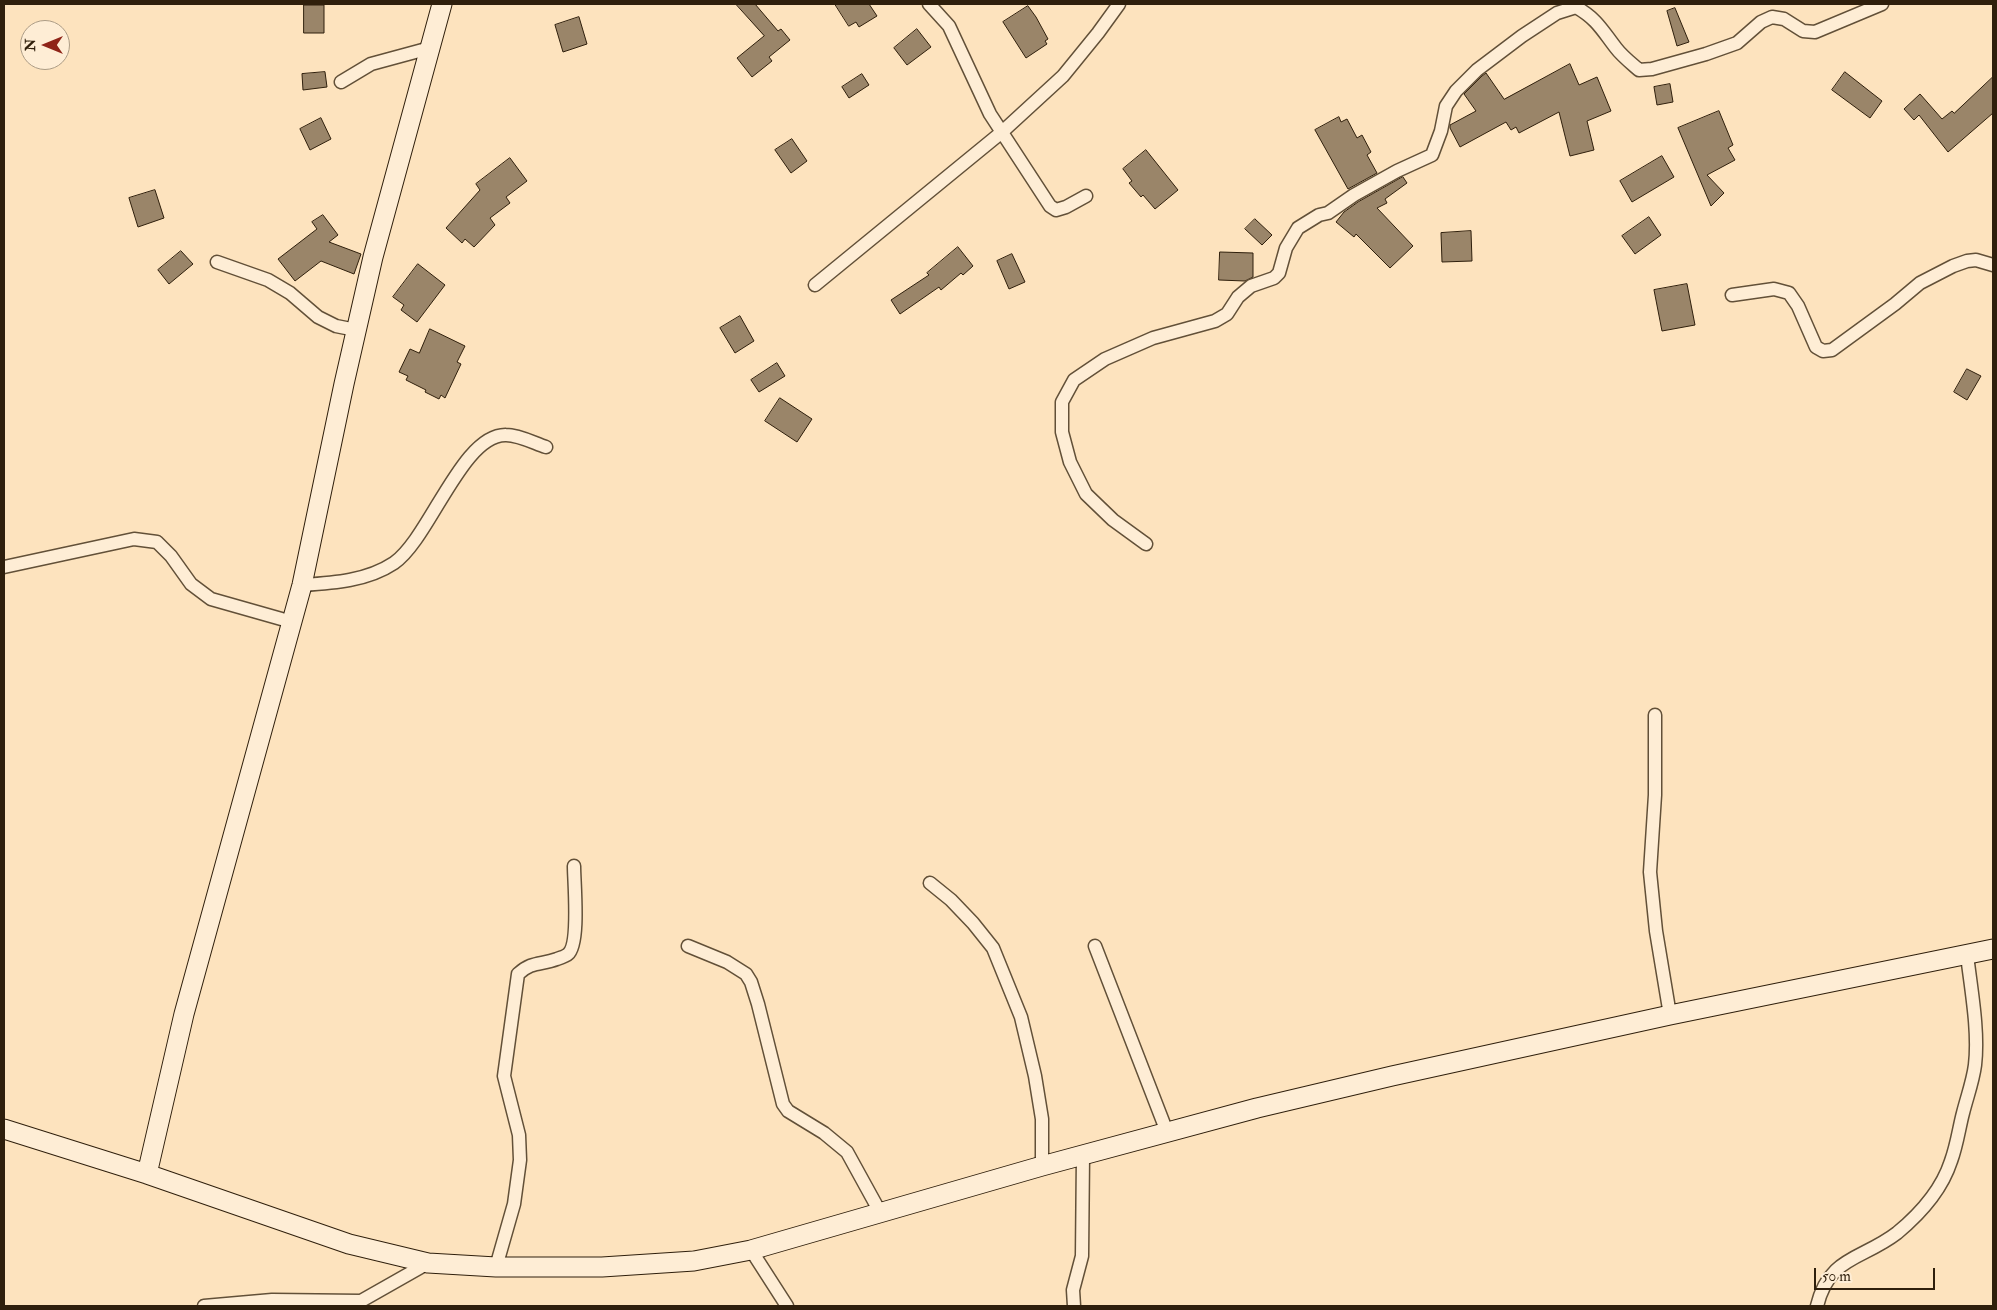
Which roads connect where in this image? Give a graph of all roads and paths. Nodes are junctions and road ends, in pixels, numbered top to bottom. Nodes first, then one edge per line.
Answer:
1 (442, 4) edge
2 (929, 4) edge
3 (1119, 4) edge
4 (1882, 4) edge
5 (430, 48) junction
6 (341, 82) dead end
7 (1002, 132) junction
8 (1086, 196) dead end
9 (217, 262) dead end
10 (1993, 266) edge
11 (815, 285) dead end
12 (1732, 295) dead end
13 (356, 330) junction
14 (546, 447) dead end
15 (1146, 544) dead end
16 (4, 567) edge
17 (302, 585) junction
18 (292, 622) junction
19 (1655, 715) dead end
20 (574, 866) dead end
21 (930, 883) dead end
22 (688, 946) dead end
23 (1095, 946) dead end
24 (1993, 949) edge
25 (1967, 955) junction
26 (1670, 1015) junction
27 (4, 1129) edge
28 (1167, 1132) junction
29 (1083, 1155) junction
30 (1042, 1166) junction
31 (147, 1174) junction
32 (880, 1212) junction
33 (751, 1250) junction
34 (428, 1263) junction
35 (496, 1267) junction
36 (359, 1304) edge
37 (204, 1306) edge
38 (787, 1306) edge
39 (1074, 1306) edge
40 (1817, 1306) edge

1 - 5 main road
2 - 7 street
3 - 7 street
4 - 15 street
5 - 6 street
5 - 13 main road
7 - 8 street
7 - 11 street
9 - 13 street
10 - 12 street
13 - 17 main road
14 - 17 street
16 - 18 street
17 - 18 main road
18 - 31 main road
19 - 26 street
20 - 35 street
21 - 30 street
22 - 32 street
23 - 28 street
24 - 25 main road
25 - 26 main road
25 - 40 street
26 - 28 main road
27 - 31 main road
28 - 29 main road
29 - 30 main road
29 - 39 street
30 - 32 main road
31 - 34 main road
32 - 33 main road
33 - 35 main road
33 - 38 street
34 - 35 main road
34 - 36 street
36 - 37 street

